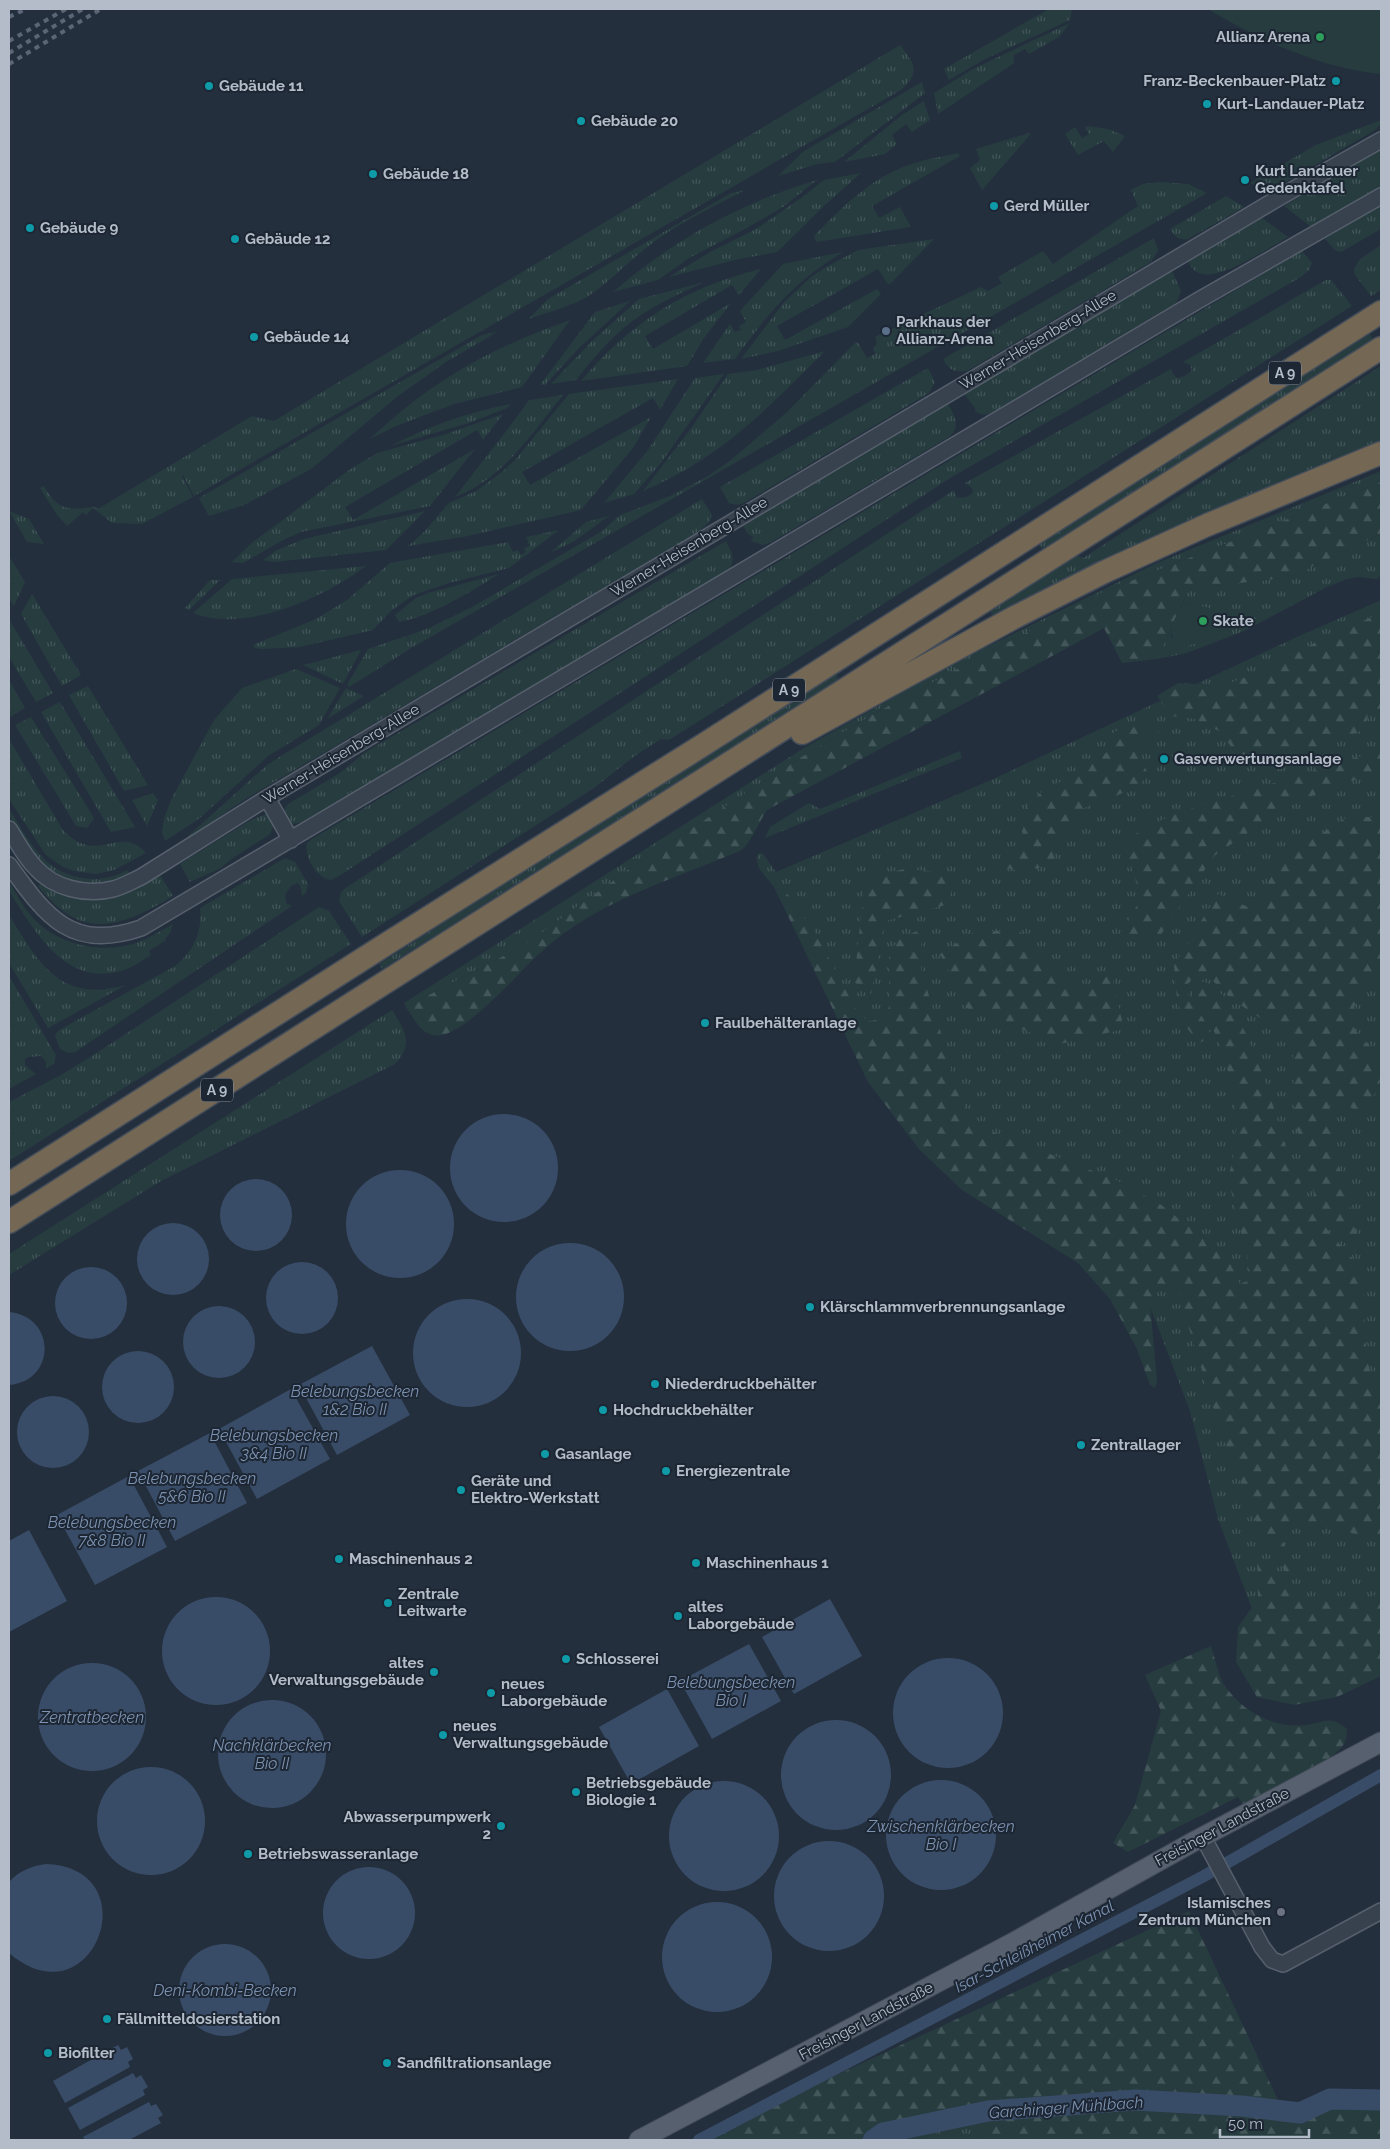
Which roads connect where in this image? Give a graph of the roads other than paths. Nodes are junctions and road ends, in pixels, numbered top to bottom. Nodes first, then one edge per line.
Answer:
1 (1381, 140) edge
2 (1381, 196) edge
3 (1381, 312) edge
4 (1381, 348) edge
5 (1381, 454) edge
6 (683, 791) junction
7 (267, 798) junction
8 (9, 829) edge
9 (291, 840) junction
10 (9, 865) edge
11 (9, 1184) edge
12 (9, 1222) edge
13 (1381, 1742) edge
14 (1202, 1837) junction
15 (1381, 1911) edge
16 (639, 2140) edge

1 - 7 street, Werner-Heisenberg-Allee
2 - 9 street
3 - 11 highway, A 9
4 - 6 highway, A 9
5 - 6 highway
6 - 12 highway, A 9
7 - 8 street, Werner-Heisenberg-Allee
7 - 9 street
9 - 10 street
13 - 14 main road, Freisinger Landstraße
14 - 15 street
14 - 16 main road, Freisinger Landstraße

